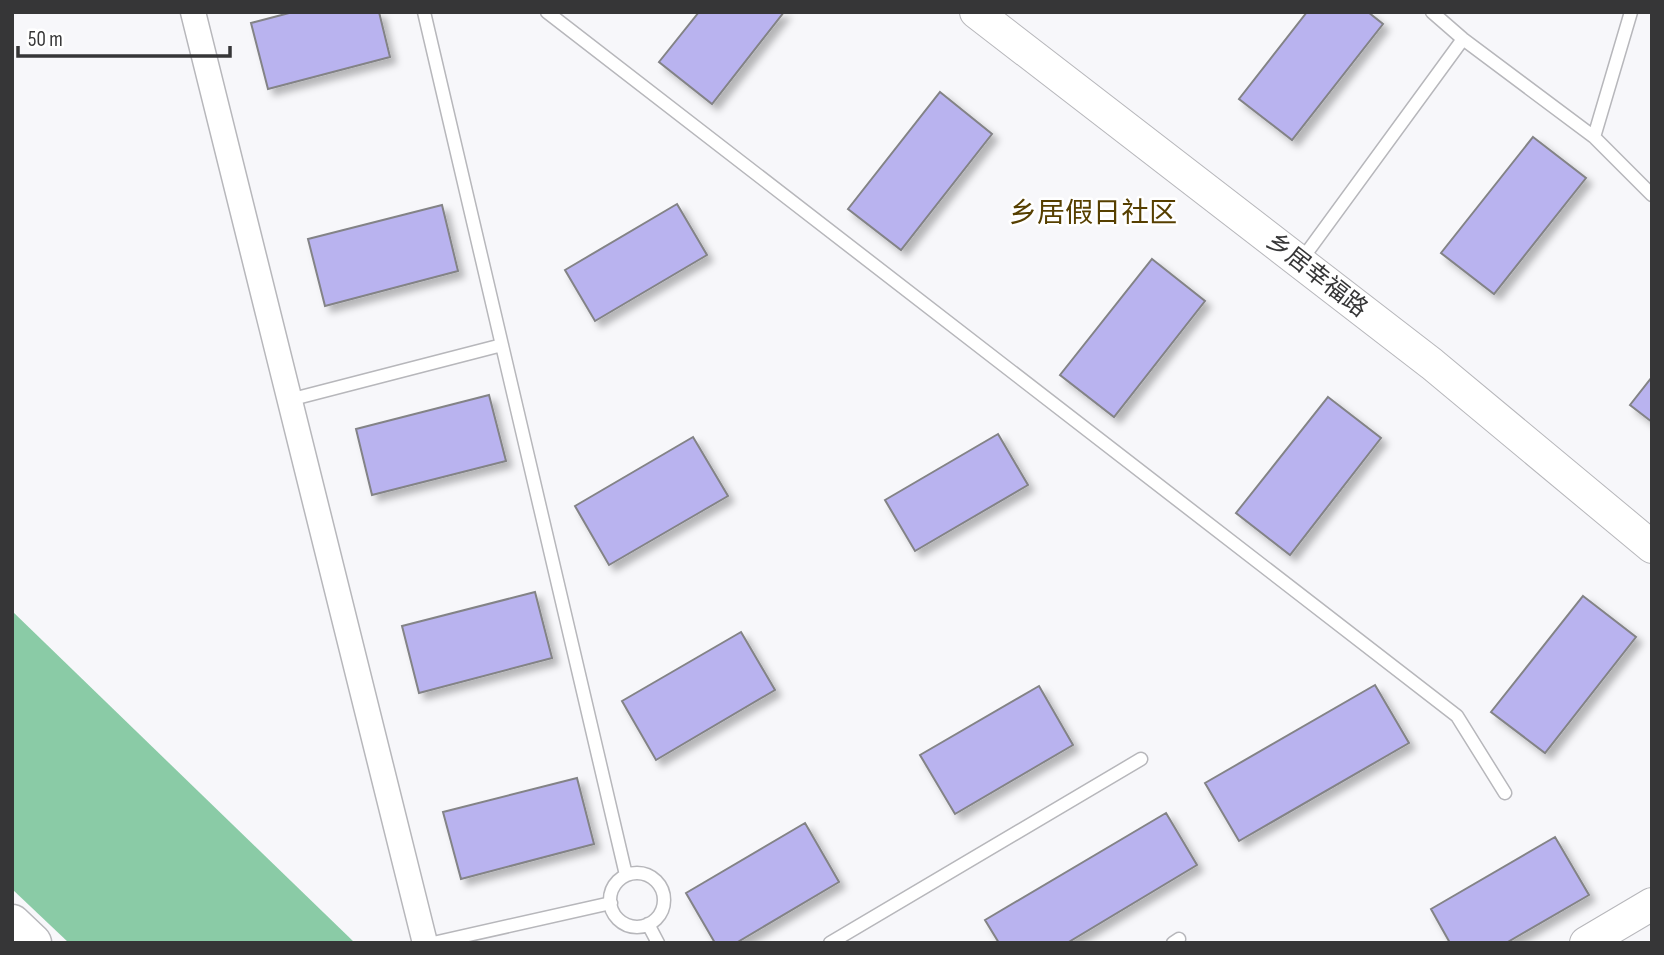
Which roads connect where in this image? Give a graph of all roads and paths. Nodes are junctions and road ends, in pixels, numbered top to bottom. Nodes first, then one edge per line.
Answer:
1 (193, 12) edge
2 (424, 12) edge
3 (547, 12) edge
4 (976, 12) edge
5 (1432, 12) edge
6 (1631, 12) edge
7 (1463, 39) junction
8 (1594, 137) junction
9 (1652, 195) edge
10 (1300, 262) junction
11 (502, 345) junction
12 (289, 400) junction
13 (1652, 547) edge
14 (1141, 760) dead end
15 (1505, 793) dead end
16 (626, 875) junction
17 (611, 903) junction
18 (1652, 904) edge
19 (12, 924) edge
20 (648, 924) junction
21 (32, 943) edge
22 (425, 943) edge
23 (433, 943) edge
24 (659, 943) edge
25 (830, 943) edge
26 (1586, 943) edge

1 - 12 street
2 - 11 lane
3 - 15 lane
4 - 10 street, 乡居幸福路
5 - 7 lane
6 - 8 lane
7 - 8 lane
7 - 10 lane
8 - 9 lane
10 - 13 street, 乡居幸福路
11 - 12 lane
11 - 16 lane
12 - 22 street
14 - 25 lane
16 - 17 lane
16 - 20 lane
17 - 20 lane
17 - 23 lane
18 - 26 street
19 - 21 highway
20 - 24 lane

